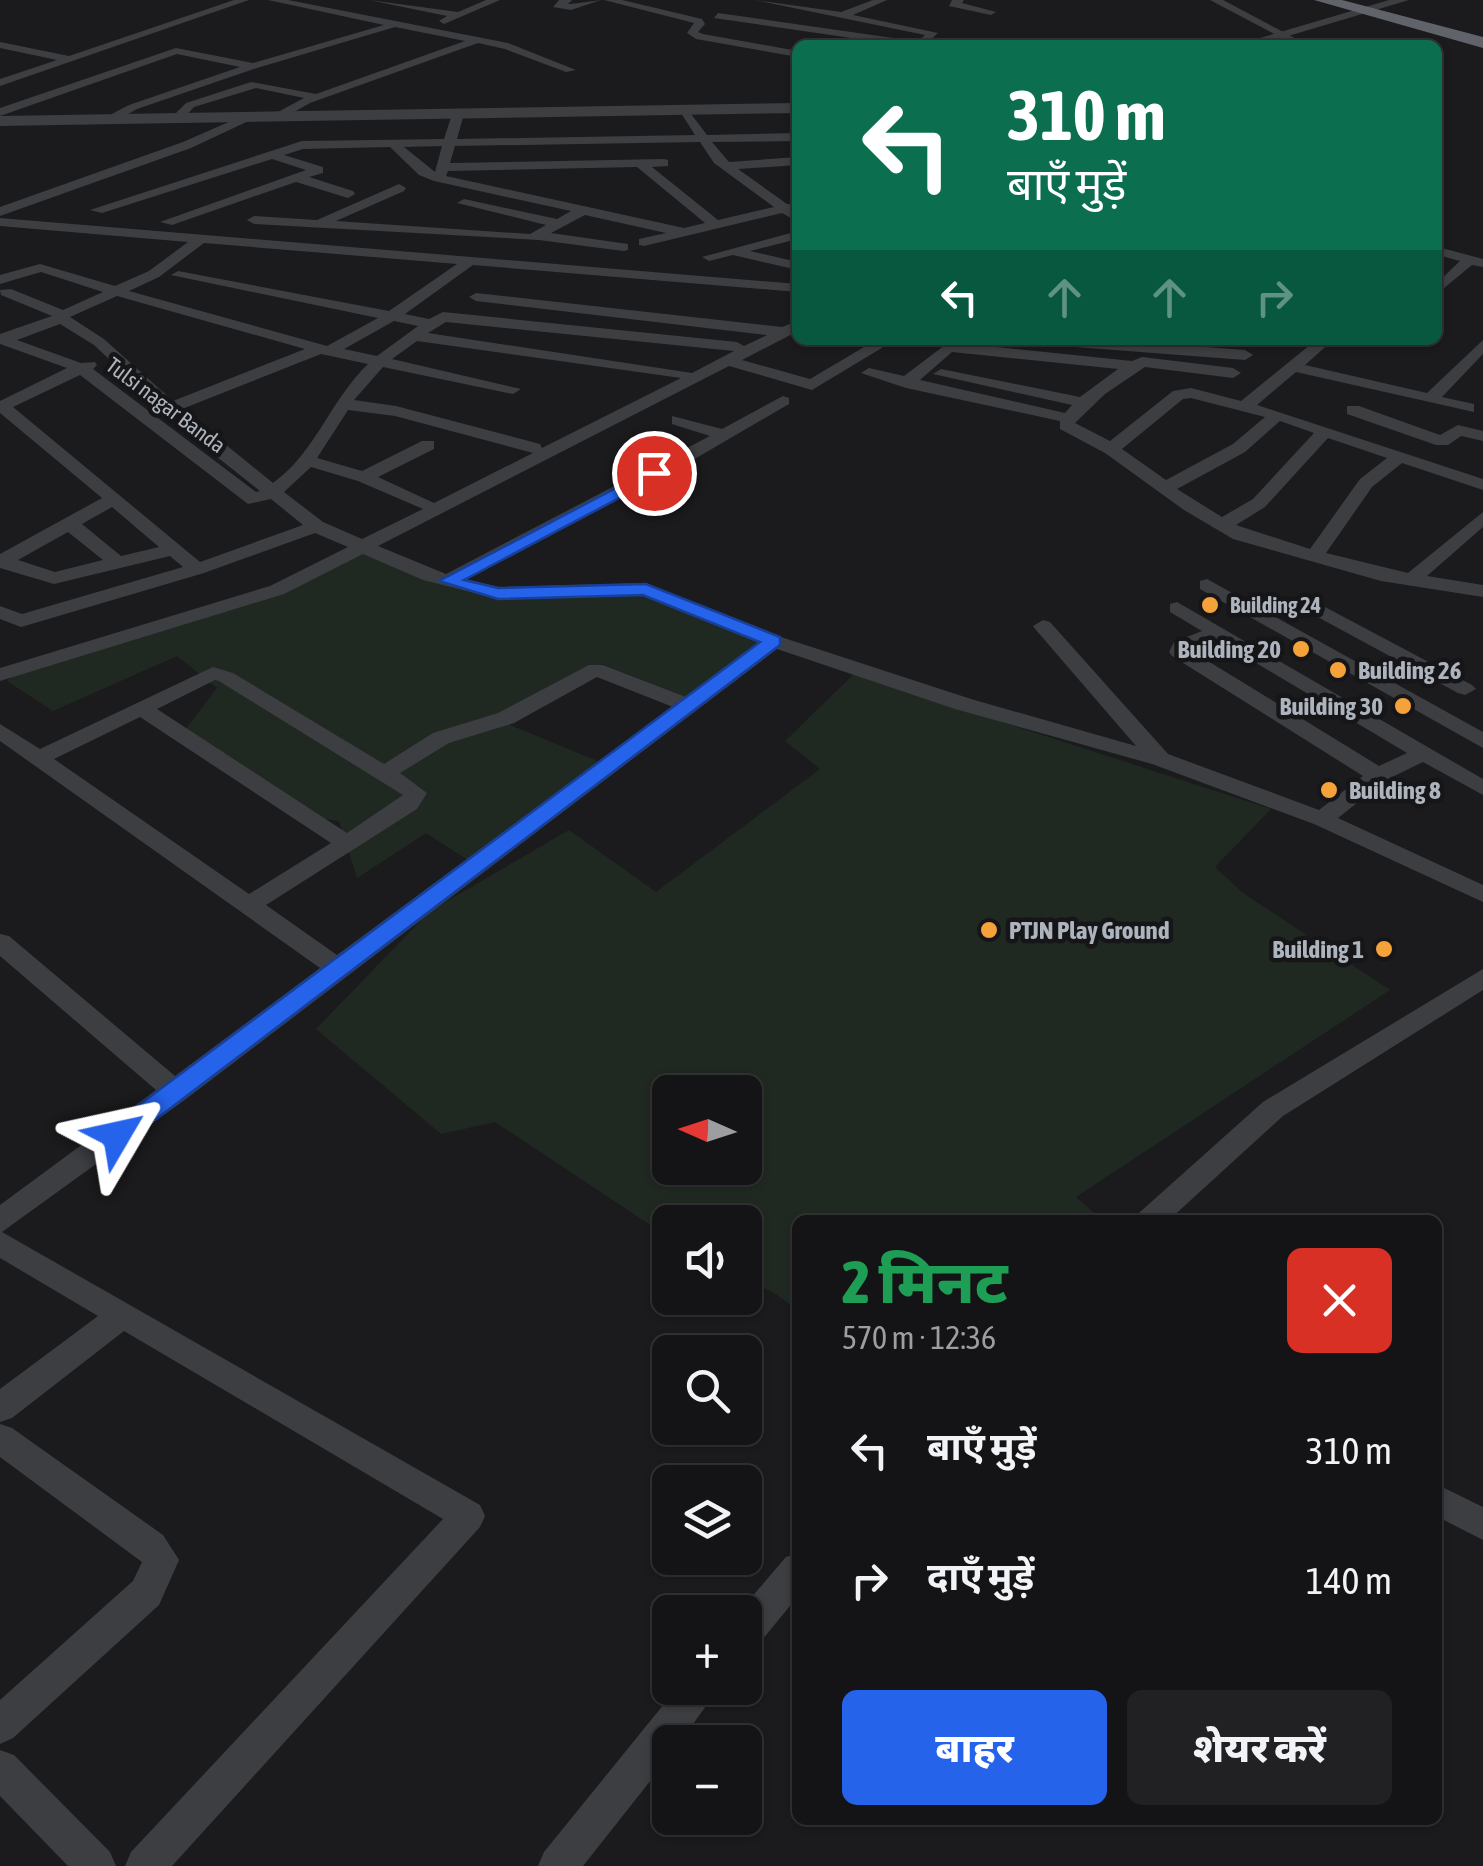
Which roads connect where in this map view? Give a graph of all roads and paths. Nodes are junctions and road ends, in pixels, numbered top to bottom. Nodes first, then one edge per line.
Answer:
1 (244, 0) edge
2 (272, 0) edge
3 (320, 0) edge
4 (374, 0) edge
5 (495, 0) edge
6 (567, 0) edge
7 (596, 0) edge
8 (608, 0) edge
9 (760, 0) edge
10 (855, 0) edge
11 (959, 0) edge
12 (1215, 0) edge
13 (1322, 0) edge
14 (1332, 0) edge
15 (1403, 0) edge
16 (877, 2) edge
17 (300, 6) junction
18 (708, 7) dead end
19 (1367, 10) junction
20 (990, 12) dead end
21 (459, 15) junction
22 (843, 15) junction
23 (718, 16) junction
24 (698, 21) junction
25 (394, 24) junction
26 (420, 29) junction
27 (812, 30) junction
28 (1282, 34) junction
29 (480, 40) junction
30 (873, 40) edge
31 (924, 40) edge
32 (1261, 40) edge
33 (1293, 40) edge
34 (1483, 41) edge
35 (0, 45) edge
36 (792, 53) edge
37 (68, 59) junction
38 (0, 65) edge
39 (253, 66) junction
40 (38, 70) junction
41 (570, 70) dead end
42 (0, 83) edge
43 (317, 97) junction
44 (792, 108) edge
45 (685, 110) junction
46 (0, 112) edge
47 (458, 114) junction
48 (280, 116) junction
49 (251, 117) junction
50 (176, 118) junction
51 (112, 119) junction
52 (0, 121) edge
53 (792, 137) edge
54 (703, 139) junction
55 (450, 143) junction
56 (394, 144) junction
57 (270, 154) junction
58 (792, 161) edge
59 (639, 163) junction
60 (664, 163) dead end
61 (134, 164) junction
62 (725, 166) junction
63 (441, 172) junction
64 (174, 176) junction
65 (298, 178) junction
66 (399, 188) dead end
67 (348, 194) dead end
68 (234, 199) junction
69 (464, 203) dead end
70 (790, 207) edge
71 (487, 208) junction
72 (97, 210) dead end
73 (584, 210) junction
74 (0, 212) edge
75 (254, 220) dead end
76 (0, 222) edge
77 (167, 222) dead end
78 (319, 224) junction
79 (562, 224) junction
80 (716, 225) junction
81 (440, 231) junction
82 (686, 232) junction
83 (541, 236) junction
84 (792, 236) edge
85 (0, 239) edge
86 (644, 242) dead end
87 (192, 245) junction
88 (623, 247) dead end
89 (731, 251) junction
90 (1442, 251) edge
91 (708, 256) dead end
92 (792, 256) edge
93 (772, 261) junction
94 (1476, 261) edge
95 (469, 262) junction
96 (792, 265) edge
97 (455, 273) junction
98 (178, 275) dead end
99 (289, 276) dead end
100 (4, 281) edge
101 (1442, 286) edge
102 (792, 288) edge
103 (118, 292) junction
104 (259, 293) junction
105 (476, 297) dead end
106 (792, 301) edge
107 (61, 316) junction
108 (391, 317) junction
109 (432, 324) junction
110 (791, 328) edge
111 (417, 336) junction
112 (2, 339) edge
113 (1483, 344) edge
114 (879, 345) edge
115 (1031, 345) edge
116 (1188, 345) edge
117 (1318, 345) edge
118 (1245, 347) edge
119 (325, 350) junction
120 (732, 354) junction
121 (112, 355) junction
122 (1025, 356) junction
123 (382, 362) junction
124 (1134, 366) junction
125 (1290, 366) junction
126 (81, 368) junction
127 (921, 370) junction
128 (869, 373) dead end
129 (685, 374) junction
130 (1233, 374) junction
131 (906, 383) junction
132 (513, 389) dead end
133 (1205, 396) junction
134 (1431, 399) junction
135 (782, 400) dead end
136 (343, 404) junction
137 (1084, 404) junction
138 (1, 406) edge
139 (1245, 406) junction
140 (170, 408) junction
141 (1468, 408) dead end
142 (1354, 410) dead end
143 (1278, 415) junction
144 (1067, 418) junction
145 (678, 420) dead end
146 (1325, 431) junction
147 (724, 435) junction
148 (1483, 436) edge
149 (428, 445) dead end
150 (534, 448) junction
151 (1111, 450) junction
152 (1400, 456) junction
153 (308, 461) junction
154 (364, 477) junction
155 (1483, 485) edge
156 (1166, 488) junction
157 (273, 494) junction
158 (116, 498) junction
159 (254, 500) junction
160 (426, 504) junction
161 (1483, 517) edge
162 (70, 524) junction
163 (1222, 526) junction
164 (306, 529) junction
165 (356, 545) junction
166 (174, 549) junction
167 (1314, 557) junction
168 (1, 562) edge
169 (118, 562) junction
170 (197, 569) junction
171 (448, 581) junction
172 (1411, 581) junction
173 (1207, 586) dead end
174 (1483, 591) edge
175 (1308, 604) dead end
176 (1176, 608) dead end
177 (0, 612) edge
178 (11, 624) edge
179 (1043, 626) dead end
180 (1216, 632) junction
181 (774, 641) junction
182 (0, 675) edge
183 (1474, 685) edge
184 (690, 706) junction
185 (141, 708) junction
186 (1428, 709) junction
187 (0, 732) edge
188 (1483, 741) edge
189 (1426, 752) junction
190 (38, 758) junction
191 (1160, 759) junction
192 (385, 773) junction
193 (1378, 775) junction
194 (1483, 788) edge
195 (1322, 819) junction
196 (347, 843) junction
197 (1483, 894) edge
198 (247, 906) junction
199 (0, 942) edge
200 (338, 968) junction
201 (1483, 978) edge
202 (176, 1092) junction
203 (1156, 1215) edge
204 (0, 1221) edge
205 (0, 1243) edge
206 (123, 1314) junction
207 (0, 1408) edge
208 (0, 1438) edge
209 (1442, 1502) edge
210 (1483, 1524) edge
211 (792, 1576) edge
212 (762, 1612) edge
213 (686, 1705) edge
214 (0, 1726) edge
215 (0, 1770) edge
216 (96, 1866) edge
217 (145, 1866) edge
218 (558, 1866) edge

1 - 37 street
2 - 17 street
3 - 17 street
4 - 21 street
5 - 21 street
6 - 7 street
8 - 24 street
9 - 22 street
10 - 16 street
11 - 20 street
12 - 28 street
13 - 19 highway
14 - 19 highway
15 - 19 street
16 - 22 street
17 - 25 street
18 - 23 street
19 - 28 street
19 - 34 highway
21 - 26 street
22 - 27 street
22 - 31 street
23 - 24 street
23 - 27 street
24 - 36 street
25 - 26 street
25 - 39 street
26 - 29 street
27 - 30 street
28 - 32 street
28 - 33 street
29 - 41 street
29 - 43 street
35 - 37 street
37 - 40 street
38 - 40 street
39 - 46 street
39 - 51 street
40 - 42 street
43 - 48 street
43 - 50 street
44 - 45 street
45 - 47 street
45 - 54 street
47 - 48 street
47 - 55 street
48 - 49 street
49 - 50 street
49 - 61 street
50 - 51 street
51 - 52 street
53 - 54 street
54 - 55 street
54 - 62 street
55 - 56 street
55 - 63 street
56 - 57 street
56 - 63 street
57 - 64 street
57 - 65 street
58 - 62 street
59 - 60 street
59 - 63 street
59 - 80 street
61 - 64 street
61 - 74 street
62 - 70 street
63 - 73 street
64 - 68 street
64 - 72 street
65 - 67 street
65 - 68 street
66 - 78 street
68 - 77 street
69 - 71 street
70 - 80 street
71 - 79 street
71 - 81 street
73 - 79 street
73 - 82 street
75 - 78 street
76 - 87 street
78 - 81 street
79 - 83 street
80 - 82 street
81 - 83 street
82 - 86 street
83 - 88 street
84 - 89 street
85 - 87 street
87 - 95 street
87 - 97 street
87 - 103 street
89 - 91 street
89 - 93 street
90 - 94 street
92 - 93 street
93 - 96 street
94 - 101 street
95 - 97 street
95 - 102 street
97 - 106 street
97 - 108 street
98 - 104 street
99 - 104 street
100 - 103 street
100 - 107 street
103 - 107 street
103 - 119 street
104 - 108 street
105 - 110 street
107 - 112 street
107 - 121 street
108 - 109 street
108 - 119 street
109 - 111 street
109 - 120 street
110 - 120 street
111 - 123 street
111 - 129 street
112 - 126 street
113 - 134 street
114 - 120 street
115 - 122 street
116 - 118 street
117 - 125 street
118 - 130 street
119 - 123 street
119 - 140 street
120 - 129 street
120 - 165 street
121 - 126 street
121 - 140 street
122 - 124 street
122 - 127 street
123 - 132 street
123 - 136 street
124 - 130 street
124 - 137 street
125 - 134 street
125 - 139 street
126 - 138 street, Tulsi nagar Banda
126 - 159 street, Tulsi nagar Banda
127 - 131 street
127 - 137 street
128 - 131 street
129 - 150 street
130 - 133 street
131 - 144 street
133 - 139 street
133 - 151 street
134 - 141 street
135 - 147 street
136 - 150 street
136 - 153 street
137 - 144 street
138 - 158 street
139 - 143 street
140 - 157 street
142 - 148 street
143 - 146 street
143 - 156 street
144 - 151 street
145 - 147 street
146 - 152 street
146 - 163 street
147 - 171 street
149 - 154 street
150 - 160 street
151 - 156 street
152 - 155 street
152 - 167 street
153 - 154 street
153 - 157 street
154 - 160 street
156 - 163 street
157 - 159 street
157 - 164 street
158 - 162 street
158 - 166 street
159 - 164 street, Tulsi nagar Banda
160 - 165 street
161 - 172 street
162 - 168 street
162 - 169 street
163 - 167 street
164 - 165 street
164 - 170 street
165 - 171 street
165 - 182 street
166 - 169 street
166 - 170 street
167 - 172 street
168 - 169 street
170 - 178 street
171 - 181 street
172 - 174 street
173 - 186 street
175 - 183 street
176 - 180 street
177 - 178 street
179 - 191 street
180 - 189 street
180 - 193 street
181 - 184 street
181 - 191 street
183 - 186 street
184 - 192 street
184 - 200 street
185 - 190 street
185 - 192 street
185 - 196 street
186 - 188 street
187 - 190 street
189 - 193 street
189 - 194 street
190 - 198 street
191 - 195 street
192 - 196 street
193 - 195 street
195 - 197 street
196 - 198 street
198 - 200 street
199 - 202 street
200 - 202 street
201 - 203 street
202 - 204 street
205 - 206 street
206 - 207 street
206 - 217 street
208 - 214 street
209 - 210 street
211 - 212 street
213 - 218 street
215 - 216 street

